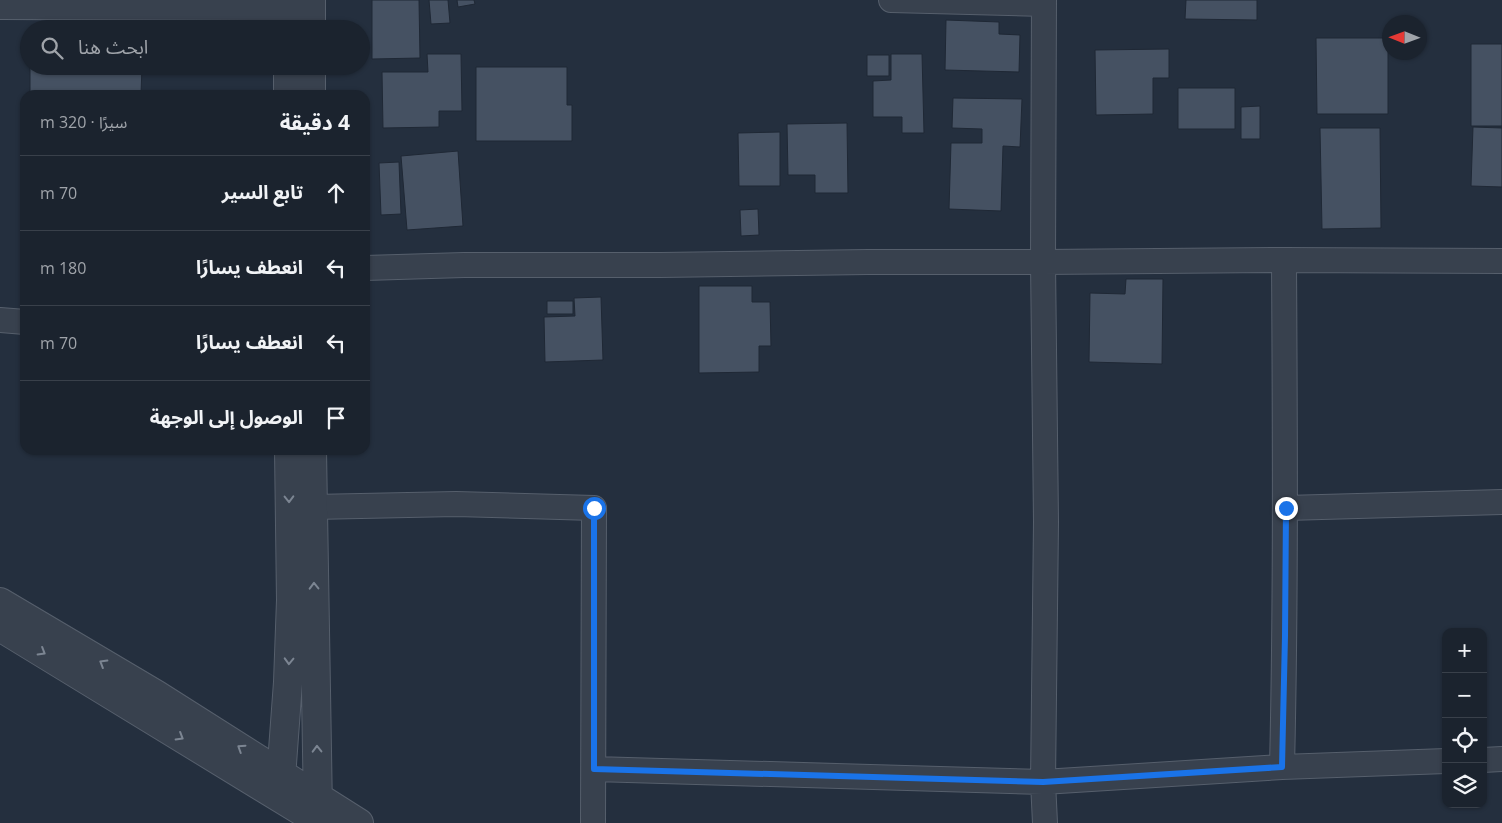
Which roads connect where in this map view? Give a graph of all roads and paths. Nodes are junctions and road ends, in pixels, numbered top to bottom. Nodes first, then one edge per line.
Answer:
1 (891, 0) edge
2 (1044, 2) edge
3 (0, 7) edge
4 (294, 9) edge
5 (303, 20) edge
6 (288, 75) edge
7 (311, 75) edge
8 (288, 90) edge
9 (311, 90) edge
10 (1284, 260) junction
11 (1502, 261) edge
12 (1043, 262) junction
13 (370, 268) edge
14 (0, 320) edge
15 (20, 322) edge
16 (289, 455) edge
17 (312, 455) edge
18 (1502, 502) edge
19 (313, 507) junction
20 (1286, 508) junction
21 (0, 602) edge
22 (0, 626) edge
23 (1487, 760) edge
24 (1502, 760) edge
25 (1442, 761) edge
26 (1282, 767) junction
27 (594, 769) junction
28 (1043, 782) junction
29 (280, 786) junction
30 (319, 814) edge
31 (359, 823) edge
32 (594, 823) edge
33 (1045, 823) edge

1 - 2 street
2 - 12 street
3 - 4 street
4 - 5 street
6 - 8 street
7 - 9 street
10 - 11 street
10 - 12 street
10 - 20 street
12 - 13 street
12 - 28 street
14 - 15 street
16 -> 29 street
17 - 19 street
18 - 20 street
19 - 27 street
30 -> 19 street
20 - 26 street
29 -> 21 street
22 -> 29 street
23 - 24 street
25 - 26 street
26 - 28 street
27 - 28 street
27 - 32 street
28 - 33 street
29 - 30 street
30 - 31 street

